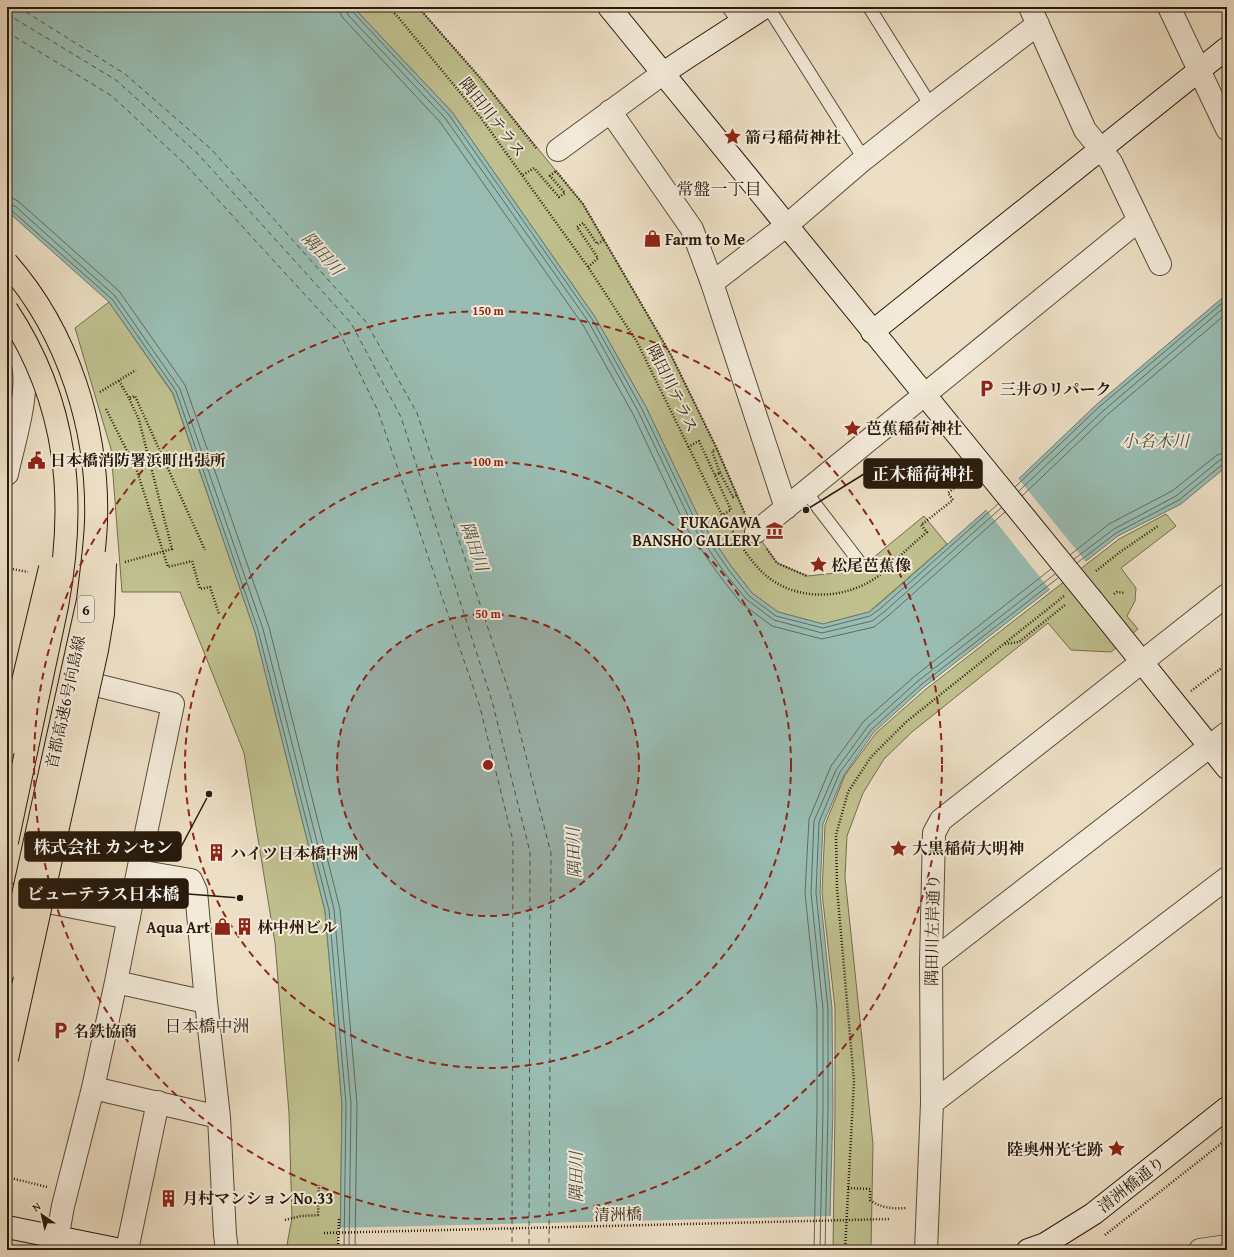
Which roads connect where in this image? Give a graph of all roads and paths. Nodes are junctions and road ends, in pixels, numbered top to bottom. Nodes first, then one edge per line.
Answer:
1 (388, 7) edge
2 (418, 7) edge
3 (609, 7) edge
4 (765, 7) edge
5 (768, 7) edge
6 (869, 7) edge
7 (1170, 7) edge
8 (734, 15) edge
9 (1034, 15) edge
10 (1227, 48) edge
11 (1198, 71) junction
12 (662, 74) junction
13 (931, 106) junction
14 (610, 111) junction
15 (1227, 129) edge
16 (1101, 149) junction
17 (551, 157) junction
18 (864, 159) junction
19 (556, 171) junction
20 (523, 175) junction
21 (1139, 220) junction
22 (786, 226) junction
23 (604, 240) junction
24 (7, 263) edge
25 (1160, 264) dead end
26 (588, 267) junction
27 (712, 283) junction
28 (7, 310) edge
29 (7, 332) edge
30 (872, 332) junction
31 (136, 370) dead end
32 (119, 380) junction
33 (98, 393) dead end
34 (924, 395) junction
35 (129, 398) junction
36 (105, 407) dead end
37 (10, 445) edge
38 (688, 447) junction
39 (717, 449) junction
40 (720, 473) junction
41 (7, 474) edge
42 (715, 475) junction
43 (964, 480) dead end
44 (95, 483) junction
45 (66, 491) junction
46 (806, 492) junction
47 (737, 495) junction
48 (786, 508) junction
49 (722, 514) junction
50 (745, 539) junction
51 (205, 550) dead end
52 (163, 551) junction
53 (858, 560) dead end
54 (106, 568) junction
55 (807, 576) dead end
56 (1125, 593) dead end
57 (1227, 595) edge
58 (1102, 598) junction
59 (1065, 605) dead end
60 (219, 614) dead end
61 (1003, 645) dead end
62 (1142, 663) junction
63 (1227, 664) edge
64 (100, 686) dead end
65 (1175, 704) junction
66 (1227, 733) edge
67 (8, 744) edge
68 (1210, 746) junction
69 (1227, 768) edge
70 (7, 842) edge
71 (138, 871) junction
72 (1227, 878) edge
73 (7, 894) edge
74 (129, 918) junction
75 (931, 962) junction
76 (7, 968) edge
77 (116, 982) junction
78 (206, 1002) junction
79 (7, 1059) edge
80 (93, 1088) junction
81 (158, 1102) junction
82 (932, 1103) junction
83 (1227, 1108) edge
84 (219, 1117) junction
85 (1227, 1140) edge
86 (11, 1178) dead end
87 (319, 1185) dead end
88 (53, 1188) dead end
89 (848, 1188) dead end
90 (906, 1208) dead end
91 (339, 1218) dead end
92 (890, 1219) dead end
93 (285, 1220) dead end
94 (7, 1227) edge
95 (324, 1233) dead end
96 (1105, 1235) dead end
97 (56, 1244) edge
98 (1227, 1246) edge
99 (121, 1250) edge
100 (127, 1250) edge
101 (227, 1250) edge
102 (338, 1250) edge
103 (926, 1250) edge
104 (1028, 1250) edge
105 (1200, 1250) edge

1 - 20 path, 隅田川テラス
2 - 17 path
3 - 12 street
4 - 8 street
5 - 18 lane
6 - 13 lane
7 - 11 street
8 - 12 street
9 - 13 street
9 - 16 street
10 - 11 street
11 - 15 street
11 - 16 street
12 - 14 street
12 - 22 street
13 - 18 street
14 - 17 street
14 - 27 street
16 - 21 street
16 - 30 street
17 - 19 path
18 - 22 street
19 - 20 path
19 - 23 path
20 - 26 path, 隅田川テラス
21 - 25 street
21 - 34 street
22 - 27 street
22 - 30 street
23 - 26 path
23 - 39 path
24 - 44 highway, 首都高速6号向島線 / 6, bridge
26 - 38 path, 隅田川テラス
27 - 48 street
28 - 45 highway, 首都高速6号向島線 / 6, bridge
29 - 37 street
30 - 34 street
31 - 32 path
32 - 33 path
32 - 35 path
34 - 46 street
34 - 58 street, bridge
35 - 51 path
35 - 52 path
36 - 52 path
37 - 41 street
38 - 42 path
38 - 49 path, 隅田川テラス
39 - 40 path
39 - 47 path
40 - 42 path
40 - 47 path
42 - 49 path
43 - 50 path, 隅田川テラス
44 - 54 highway, 6, bridge
44 - 76 highway, 首都高速6号向島線 / 6, bridge
45 - 67 highway, bridge
45 - 70 highway, 首都高速6号向島線 / 6, bridge
46 - 48 street
46 - 53 lane
47 - 50 path
48 - 50 street
49 - 50 path, 隅田川テラス
50 - 55 path
52 - 54 path
52 - 60 path
54 - 79 highway, 6, bridge
56 - 58 path
57 - 62 street, 隅田川左岸通り
58 - 62 street
59 - 61 path
62 - 65 street
62 - 75 street, 隅田川左岸通り
63 - 65 path
64 - 71 street
65 - 68 street
66 - 68 street
68 - 69 street
68 - 75 street
71 - 74 street
71 - 78 street
72 - 82 street
73 - 74 street
74 - 77 street
75 - 82 street, 隅田川左岸通り
77 - 78 street
77 - 80 street
78 - 84 street
80 - 81 street
80 - 97 street
81 - 84 street
81 - 100 street
82 - 103 street, 隅田川左岸通り
83 - 104 street, 清洲橋通り
84 - 101 street
85 - 96 path
86 - 88 path
87 - 93 path
89 - 90 path
91 - 102 path
92 - 95 path, 清洲橋, bridge
94 - 97 street
97 - 99 street
98 - 105 street

